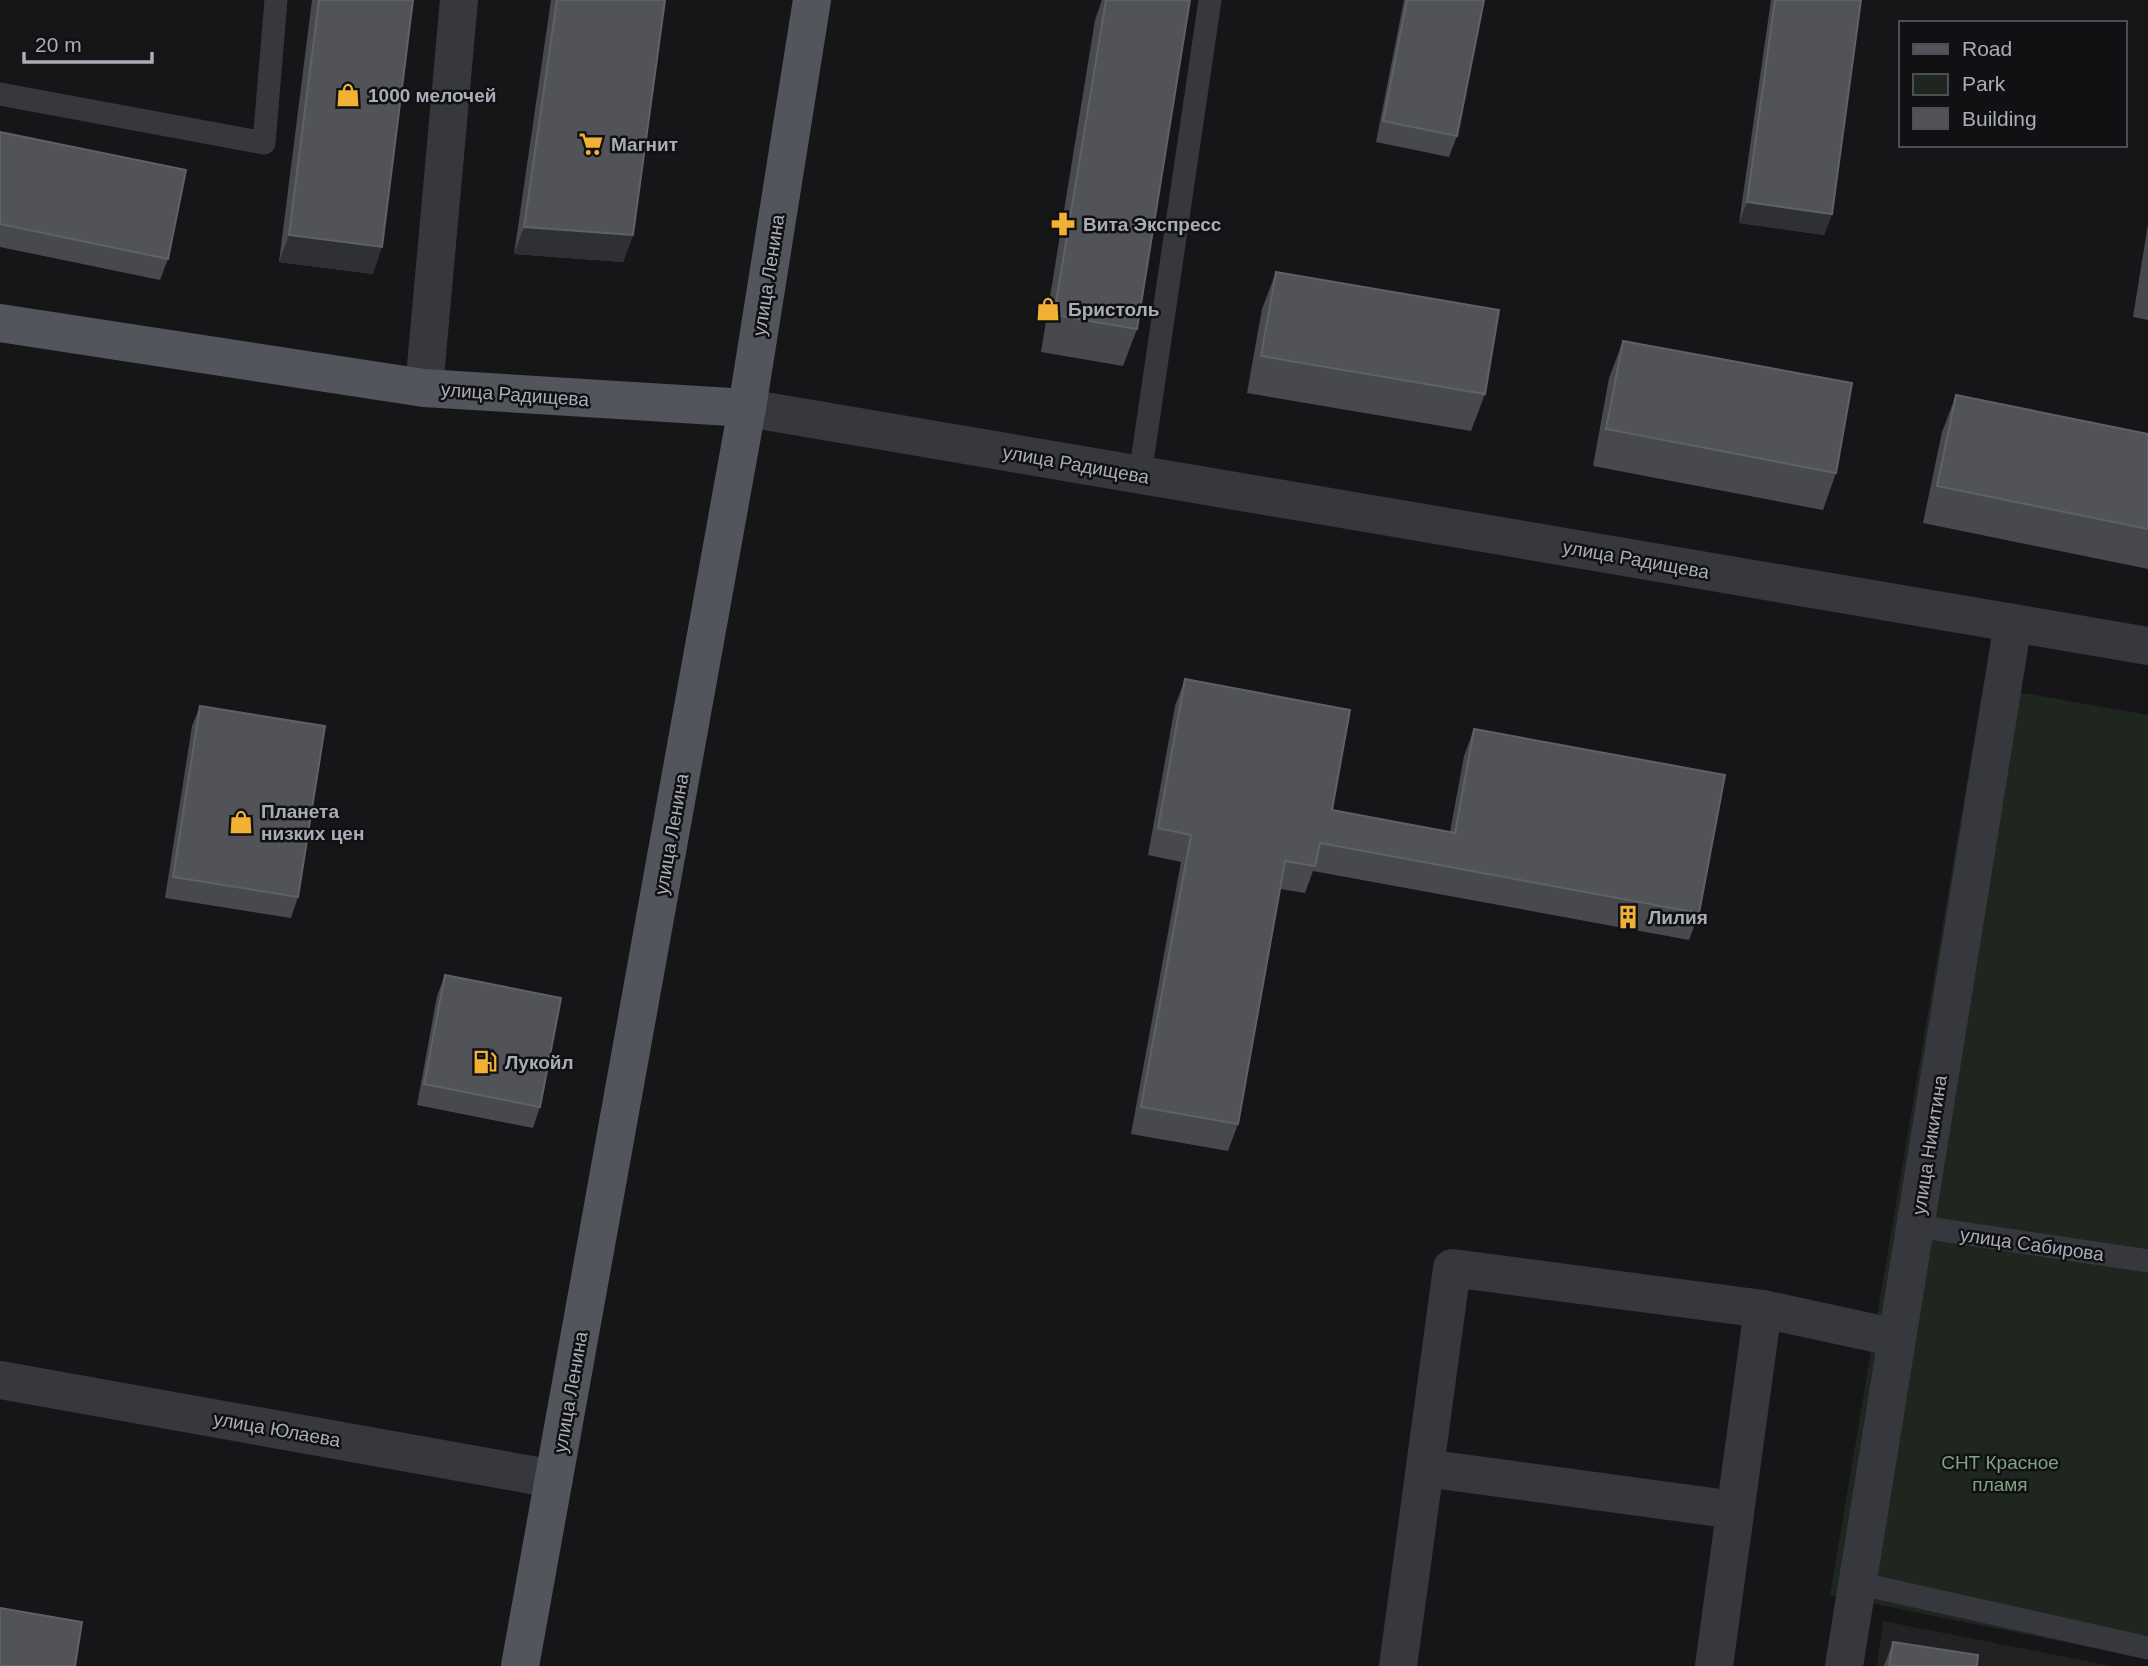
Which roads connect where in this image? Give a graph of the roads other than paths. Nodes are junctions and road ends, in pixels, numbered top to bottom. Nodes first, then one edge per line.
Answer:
1 (276, 0) edge
2 (459, 0) edge
3 (812, 0) edge
4 (1210, 0) edge
5 (0, 94) edge
6 (0, 323) edge
7 (424, 388) junction
8 (747, 408) junction
9 (1140, 475) junction
10 (2013, 623) junction
11 (2148, 646) edge
12 (1915, 1226) junction
13 (2148, 1261) edge
14 (1763, 1309) junction
15 (1897, 1338) junction
16 (0, 1380) edge
17 (1425, 1468) junction
18 (554, 1479) junction
19 (1735, 1510) junction
20 (1857, 1583) junction
21 (2148, 1648) edge
22 (520, 1666) edge
23 (1398, 1666) edge
24 (1714, 1666) edge
25 (1844, 1666) edge

1 - 5 lane
2 - 7 street
3 - 8 main road, улица Ленина
4 - 9 lane
6 - 7 main road, улица Радищева
7 - 8 main road, улица Радищева
8 - 9 street, улица Радищева
8 - 18 main road, улица Ленина
9 - 10 street, улица Радищева
10 - 11 street, улица Радищева
10 - 12 street, улица Никитина
12 - 13 lane, улица Сабирова
12 - 15 street, улица Никитина
14 - 15 street
14 - 17 street
14 - 19 street
15 - 20 street, улица Никитина
16 - 18 street, улица Юлаева
17 - 19 street
17 - 23 street
18 - 22 main road, улица Ленина
19 - 24 street
20 - 21 lane
20 - 25 street, улица Никитина

